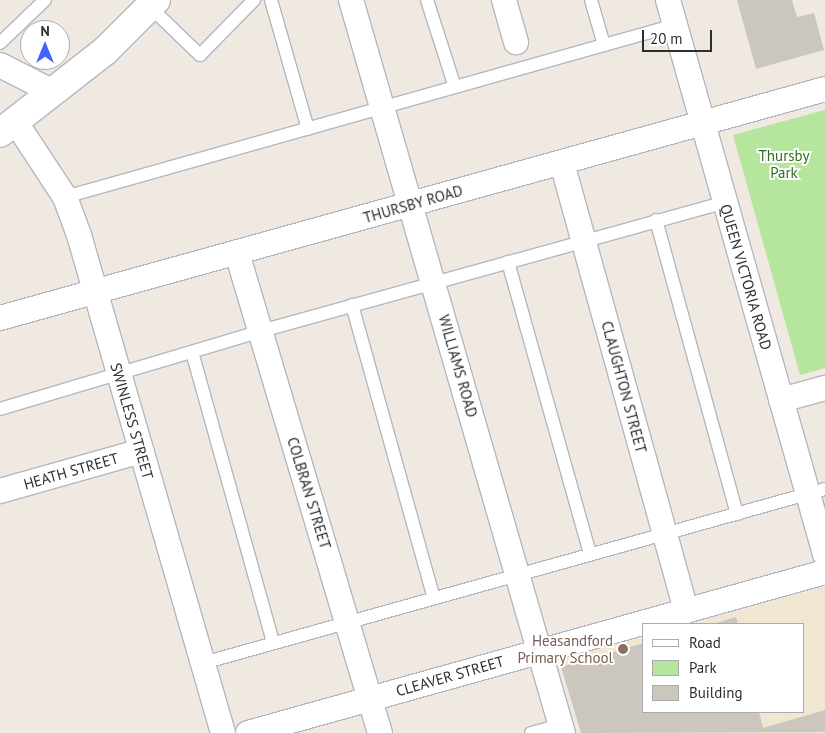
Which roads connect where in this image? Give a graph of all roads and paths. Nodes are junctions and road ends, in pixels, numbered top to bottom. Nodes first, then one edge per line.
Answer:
1 (45, 0) edge
2 (254, 0) edge
3 (271, 0) edge
4 (352, 0) edge
5 (427, 0) edge
6 (504, 0) edge
7 (591, 0) edge
8 (668, 0) edge
9 (152, 3) edge
10 (675, 25) junction
11 (516, 42) dead end
12 (0, 43) edge
13 (604, 45) junction
14 (0, 65) edge
15 (454, 87) junction
16 (825, 89) edge
17 (53, 92) junction
18 (383, 107) junction
19 (703, 124) junction
20 (7, 127) edge
21 (308, 129) junction
22 (562, 163) junction
23 (65, 197) junction
24 (725, 202) junction
25 (411, 204) junction
26 (656, 220) junction
27 (583, 240) junction
28 (237, 253) junction
29 (508, 262) junction
30 (434, 283) junction
31 (95, 291) junction
32 (352, 305) junction
33 (0, 318) edge
34 (261, 331) junction
35 (192, 352) junction
36 (119, 374) junction
37 (825, 388) edge
38 (782, 400) junction
39 (0, 409) edge
40 (142, 451) junction
41 (0, 491) edge
42 (816, 491) edge
43 (737, 514) junction
44 (665, 534) junction
45 (590, 554) junction
46 (825, 554) edge
47 (825, 572) edge
48 (518, 574) junction
49 (434, 598) junction
50 (686, 611) junction
51 (348, 622) junction
52 (642, 623) edge
53 (642, 623) edge
54 (273, 643) junction
55 (540, 651) junction
56 (203, 663) junction
57 (371, 699) junction
58 (561, 729) edge
59 (223, 733) edge
60 (248, 733) edge
61 (380, 733) edge
62 (531, 733) edge

1 - 12 lane
2 - 9 lane
3 - 21 lane
4 - 18 street, WILLIAMS ROAD
5 - 15 lane
6 - 11 street
7 - 13 lane
8 - 10 street, QUEEN VICTORIA ROAD
9 - 17 street
10 - 13 lane
10 - 19 street, QUEEN VICTORIA ROAD
13 - 15 lane
14 - 17 street
15 - 18 lane
16 - 19 street, THURSBY ROAD
17 - 20 street
18 - 21 lane
18 - 25 street, WILLIAMS ROAD
19 - 22 street, THURSBY ROAD
19 - 24 street, QUEEN VICTORIA ROAD
20 - 23 street, SWINLESS STREET
21 - 23 lane
22 - 25 street, THURSBY ROAD
22 - 27 street, CLAUGHTON STREET
23 - 31 street, SWINLESS STREET
24 - 26 lane
24 - 38 street, QUEEN VICTORIA ROAD
25 - 28 street, THURSBY ROAD
25 - 30 street, WILLIAMS ROAD
26 - 27 lane
26 - 43 lane
27 - 29 lane
27 - 44 street, CLAUGHTON STREET
28 - 31 street, THURSBY ROAD
28 - 34 street, COLBRAN STREET
29 - 30 lane
29 - 45 lane
30 - 32 lane
30 - 48 street, WILLIAMS ROAD
31 - 33 street, THURSBY ROAD
31 - 36 street, SWINLESS STREET
32 - 34 lane
32 - 49 lane
34 - 35 lane
34 - 51 street, COLBRAN STREET
35 - 36 lane
35 - 54 lane
36 - 39 lane
36 - 40 street, SWINLESS STREET
37 - 38 street
38 - 42 street, QUEEN VICTORIA ROAD
40 - 41 street, HEATH STREET
40 - 56 street, SWINLESS STREET
42 - 43 lane
42 - 46 street, QUEEN VICTORIA ROAD
43 - 44 lane
44 - 45 lane
44 - 50 street, CLAUGHTON STREET
45 - 48 lane
47 - 50 street, CLEAVER STREET
48 - 49 lane
48 - 55 street, WILLIAMS ROAD
49 - 51 lane
50 - 52 street, CLEAVER STREET
51 - 54 lane
51 - 57 street, COLBRAN STREET
53 - 55 street, CLEAVER STREET
54 - 56 lane
55 - 57 street, CLEAVER STREET
55 - 58 street, WILLIAMS ROAD
56 - 59 street, SWINLESS STREET
57 - 60 street, CLEAVER STREET
57 - 61 street, COLBRAN STREET
58 - 62 lane

